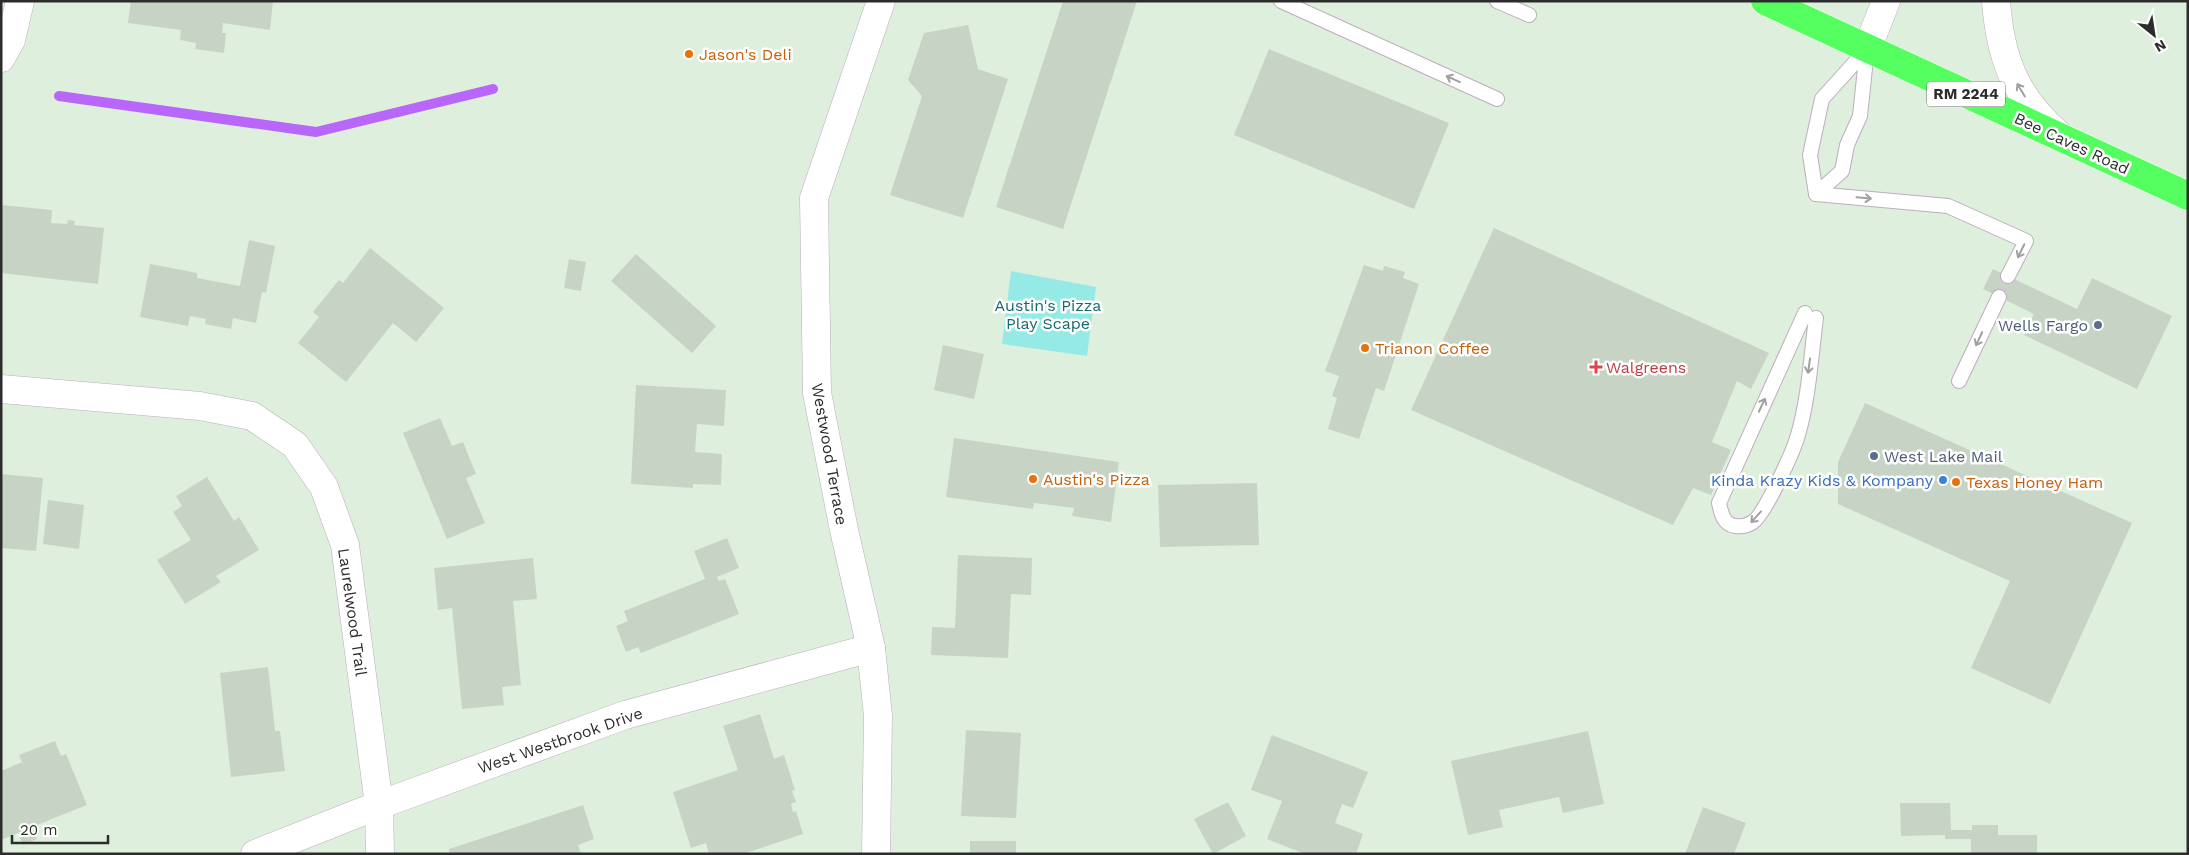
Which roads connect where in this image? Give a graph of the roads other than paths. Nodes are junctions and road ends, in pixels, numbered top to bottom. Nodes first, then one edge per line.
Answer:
1 (20, 1) edge
2 (881, 1) edge
3 (1280, 1) edge
4 (1497, 1) edge
5 (1765, 1) edge
6 (1886, 1) edge
7 (1996, 1) edge
8 (1529, 15) dead end
9 (1867, 48) junction
10 (1, 58) edge
11 (1497, 99) dead end
12 (2064, 140) junction
13 (1816, 194) junction
14 (2188, 196) edge
15 (2008, 276) dead end
16 (1999, 297) dead end
17 (1810, 315) joint
18 (1959, 381) dead end
19 (1, 388) edge
20 (871, 648) junction
21 (379, 805) junction
22 (256, 854) edge
23 (380, 854) edge
24 (876, 854) edge

1 - 10 street
2 - 20 street, Westwood Terrace
11 -> 3 lane
4 - 8 lane
5 - 9 main road, Bee Caves Road / RM 2244
6 - 9 street
12 -> 7 street
9 - 12 main road, Bee Caves Road / RM 2244
9 - 13 lane
9 - 13 lane
12 - 14 main road, Bee Caves Road / RM 2244
13 -> 15 lane
16 -> 18 lane
17 -> 17 lane
19 - 21 street, Laurelwood Trail
20 - 21 street, West Westbrook Drive
20 - 24 street, Westwood Terrace
21 - 22 street, West Westbrook Drive
21 - 23 street, Laurelwood Trail

